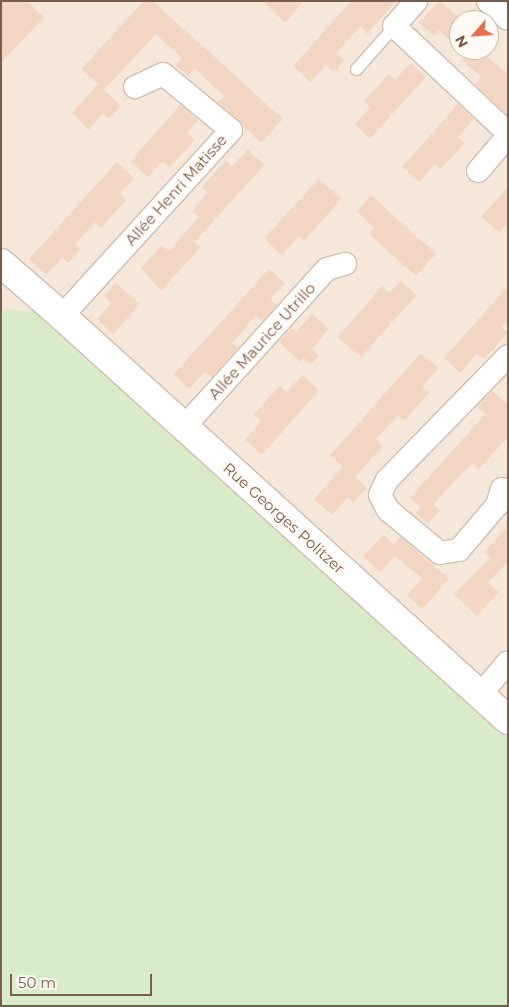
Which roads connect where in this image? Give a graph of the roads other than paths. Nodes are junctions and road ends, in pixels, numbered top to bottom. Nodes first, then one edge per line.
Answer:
1 (416, 1) edge
2 (488, 1) edge
3 (508, 20) edge
4 (394, 26) junction
5 (356, 69) dead end
6 (135, 87) dead end
7 (508, 134) edge
8 (478, 172) dead end
9 (2, 264) edge
10 (345, 264) dead end
11 (62, 316) junction
12 (508, 356) edge
13 (184, 427) junction
14 (502, 489) dead end
15 (508, 662) edge
16 (480, 695) junction
17 (508, 720) edge

1 - 4 street
2 - 3 street
4 - 5 lane
4 - 7 street
6 - 11 street, Allée Henri Matisse
7 - 8 street
9 - 11 street, Rue Georges Politzer
10 - 13 street, Allée Maurice Utrillo
11 - 13 street, Rue Georges Politzer
12 - 14 street
13 - 16 street, Rue Georges Politzer
15 - 16 street
16 - 17 street, Rue Georges Politzer

